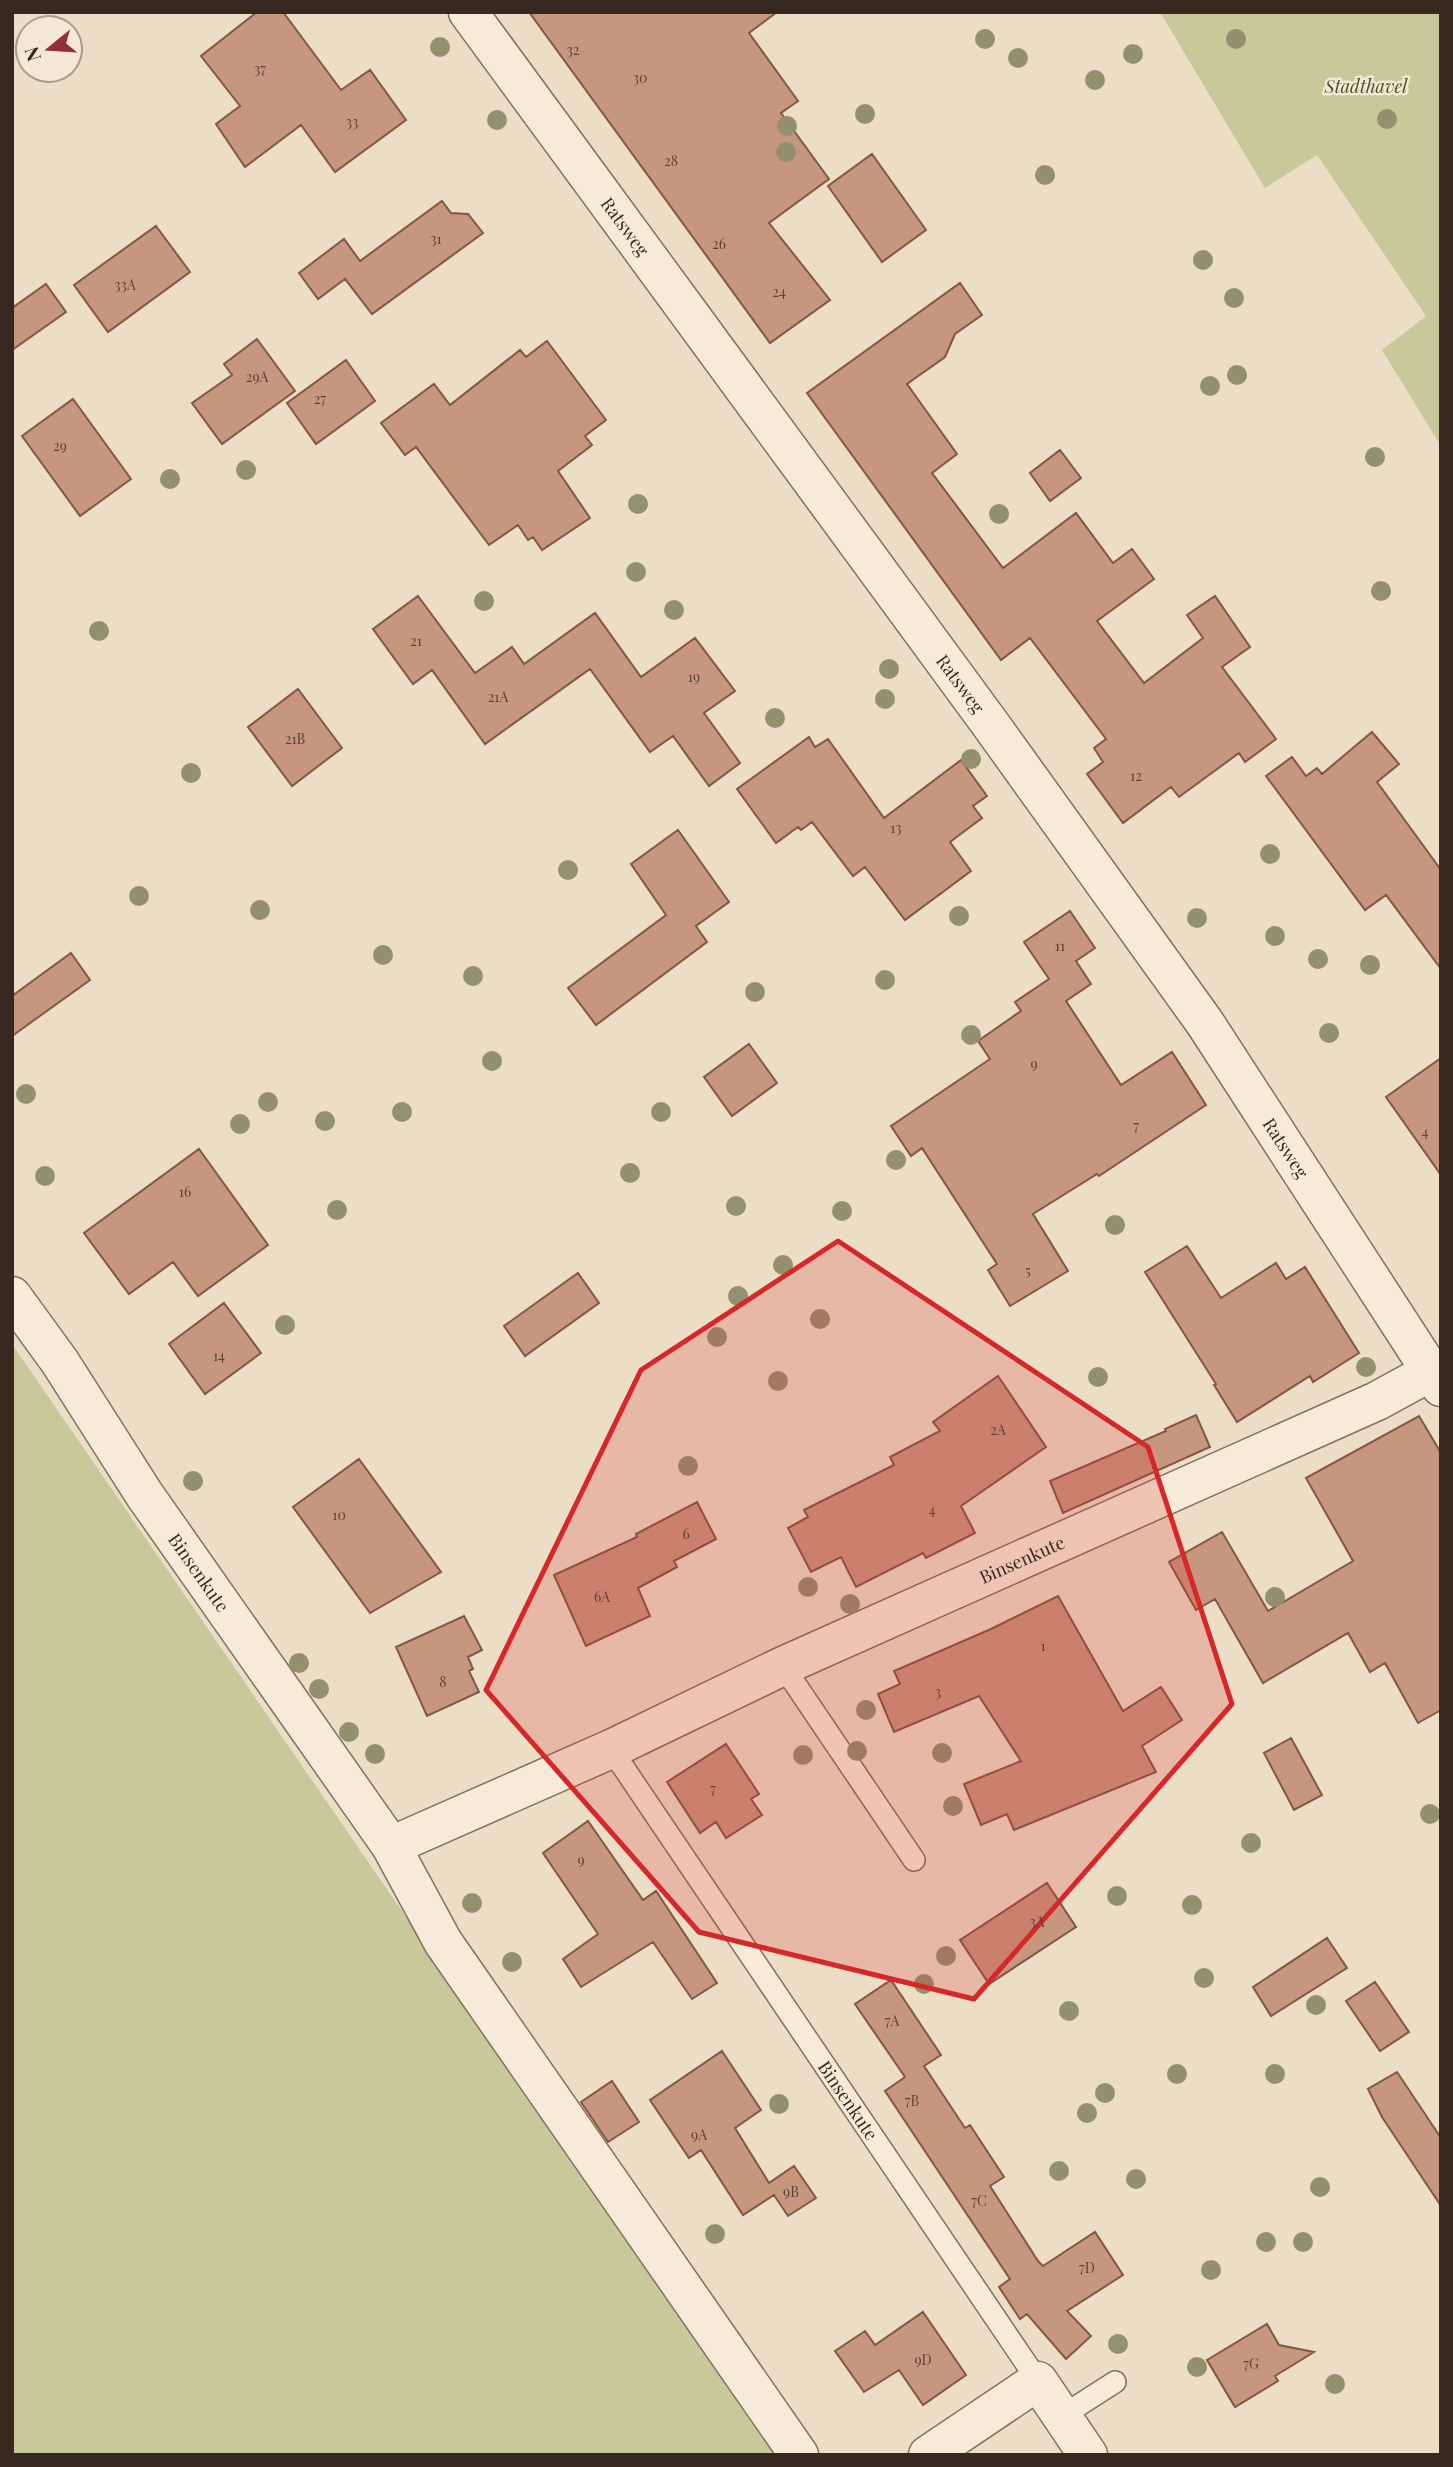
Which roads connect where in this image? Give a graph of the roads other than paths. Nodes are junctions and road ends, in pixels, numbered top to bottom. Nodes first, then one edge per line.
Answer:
1 (468, 12) edge
2 (12, 1296) edge
3 (1436, 1379) edge
4 (783, 1666) junction
5 (611, 1749) junction
6 (391, 1846) junction
7 (914, 1860) dead end
8 (1038, 2381) junction
9 (1115, 2382) dead end
10 (1062, 2416) junction
11 (799, 2455) edge
12 (929, 2455) edge
13 (1088, 2455) edge

1 - 3 street, Ratsweg
2 - 6 street, Binsenkute
3 - 4 street, Binsenkute
4 - 5 street, Binsenkute
4 - 7 lane
5 - 6 street, Binsenkute
5 - 8 lane, Binsenkute
6 - 11 street, Binsenkute
8 - 10 street, Binsenkute
8 - 12 street
9 - 10 lane
10 - 13 street, Binsenkute

